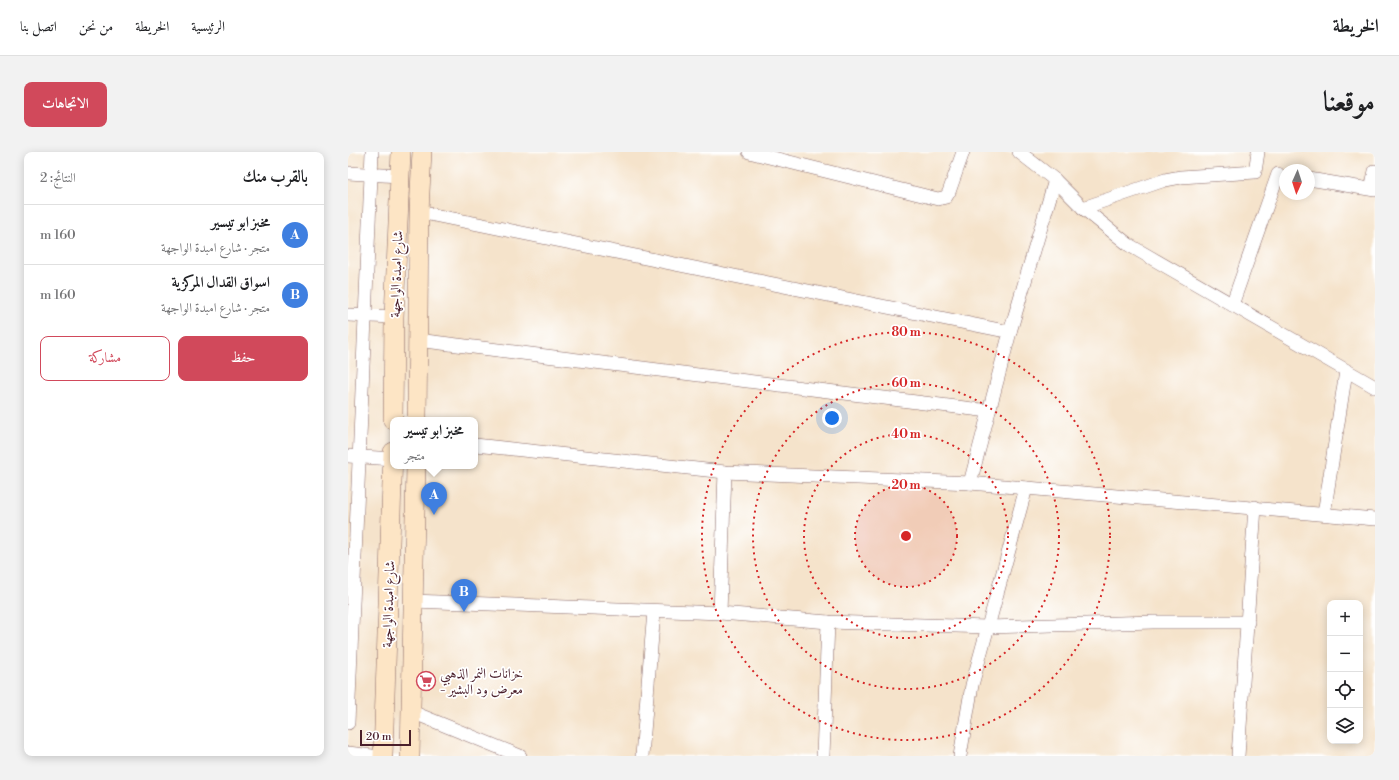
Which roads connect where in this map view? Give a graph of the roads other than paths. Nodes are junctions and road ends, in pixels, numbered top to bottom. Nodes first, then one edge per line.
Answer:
1 (372, 152) edge
2 (401, 152) edge
3 (422, 152) edge
4 (749, 152) edge
5 (963, 152) edge
6 (1018, 152) edge
7 (1258, 152) edge
8 (1375, 170) edge
9 (1255, 172) junction
10 (348, 173) edge
11 (371, 174) junction
12 (1279, 175) edge
13 (400, 176) junction
14 (1055, 180) junction
15 (1279, 180) edge
16 (1315, 180) edge
17 (1373, 189) edge
18 (1083, 208) junction
19 (419, 212) junction
20 (1232, 305) junction
21 (348, 315) edge
22 (365, 316) junction
23 (394, 317) junction
24 (1010, 332) junction
25 (417, 340) junction
26 (1346, 371) junction
27 (1375, 387) edge
28 (989, 411) junction
29 (393, 417) edge
30 (417, 417) edge
31 (478, 445) edge
32 (353, 456) edge
33 (390, 459) edge
34 (393, 469) edge
35 (416, 469) edge
36 (725, 472) junction
37 (970, 483) junction
38 (1026, 488) junction
39 (1255, 508) junction
40 (1324, 514) junction
41 (1375, 519) edge
42 (413, 601) junction
43 (654, 611) junction
44 (720, 613) junction
45 (828, 622) junction
46 (1248, 622) junction
47 (988, 627) junction
48 (412, 712) junction
49 (348, 723) edge
50 (348, 753) edge
51 (372, 756) edge
52 (383, 756) edge
53 (410, 756) edge
54 (520, 756) edge
55 (642, 756) edge
56 (823, 756) edge
57 (960, 756) edge
58 (1238, 756) edge

1 - 11 street
2 - 13 main road, شارع امبدة الواجهة
3 - 19 main road, شارع امبدة الواجهة
4 - 5 street
6 - 14 street
7 - 9 street
8 - 17 street
9 - 12 street
9 - 18 street
10 - 11 street
11 - 13 street
11 - 22 street
13 - 23 main road, شارع امبدة الواجهة
14 - 18 street
14 - 24 street
15 - 20 street
16 - 17 street
18 - 20 street
19 - 24 street
19 - 25 main road, شارع امبدة الواجهة
20 - 26 street
21 - 22 street
22 - 23 street
22 - 32 street
23 - 29 main road, شارع امبدة الواجهة
24 - 28 street
25 - 28 street
25 - 30 main road, شارع امبدة الواجهة
26 - 27 street
26 - 40 street
28 - 37 street
31 - 36 street
32 - 33 street
32 - 49 street
34 - 52 main road, شارع امبدة الواجهة
35 - 42 main road, شارع امبدة الواجهة
36 - 37 street
36 - 44 street
37 - 38 street
38 - 39 street
38 - 47 street
39 - 40 street
39 - 46 street
40 - 41 street
42 - 43 street
42 - 48 main road, شارع امبدة الواجهة
43 - 44 street
43 - 55 street
44 - 45 street
45 - 47 street
45 - 56 street
46 - 47 street
46 - 58 street
47 - 57 street
48 - 53 main road, شارع امبدة الواجهة
48 - 54 street
50 - 51 street

